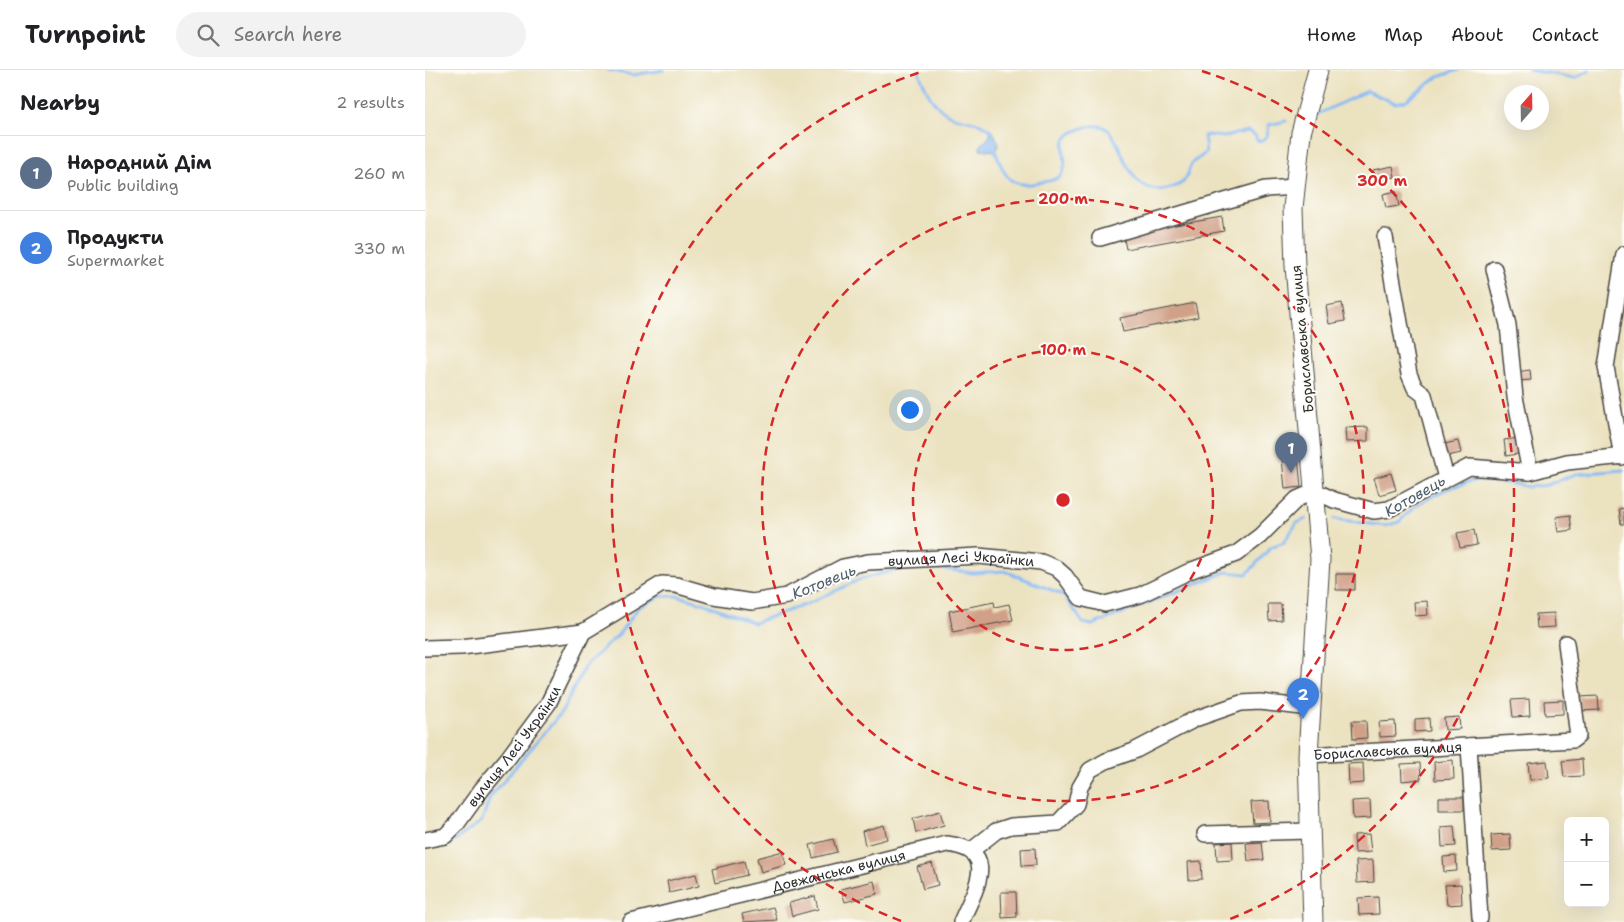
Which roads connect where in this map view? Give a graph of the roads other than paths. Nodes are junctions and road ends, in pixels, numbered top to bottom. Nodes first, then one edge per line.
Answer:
1 (1318, 70) edge
2 (1295, 187) junction
3 (1385, 236) dead end
4 (1100, 238) dead end
5 (1624, 254) edge
6 (1495, 269) dead end
7 (1623, 457) edge
8 (1530, 472) junction
9 (1447, 478) junction
10 (1315, 491) junction
11 (583, 632) junction
12 (1566, 643) dead end
13 (425, 648) edge
14 (1310, 708) junction
15 (1469, 746) junction
16 (1308, 755) junction
17 (1309, 830) junction
18 (1205, 834) dead end
19 (425, 840) edge
20 (972, 850) junction
21 (1480, 918) dead end
22 (631, 922) edge
23 (961, 922) edge
24 (1313, 922) edge

1 - 2 main road, Бориславська вулиця
2 - 4 street
2 - 10 main road, Бориславська вулиця
3 - 9 street
5 - 7 street
6 - 8 street
7 - 8 street
8 - 9 street
9 - 10 street
10 - 11 street, вулиця Лесі Українки
10 - 14 main road, Бориславська вулиця
11 - 13 street, вулиця Лесі Українки
11 - 19 street, вулиця Лесі Українки
12 - 15 street, Бориславська вулиця
14 - 16 main road, Бориславська вулиця
14 - 20 street
15 - 16 street, Бориславська вулиця
15 - 21 street
16 - 17 main road
17 - 18 street
17 - 24 main road
20 - 22 street, Довжанська вулиця
20 - 23 street

